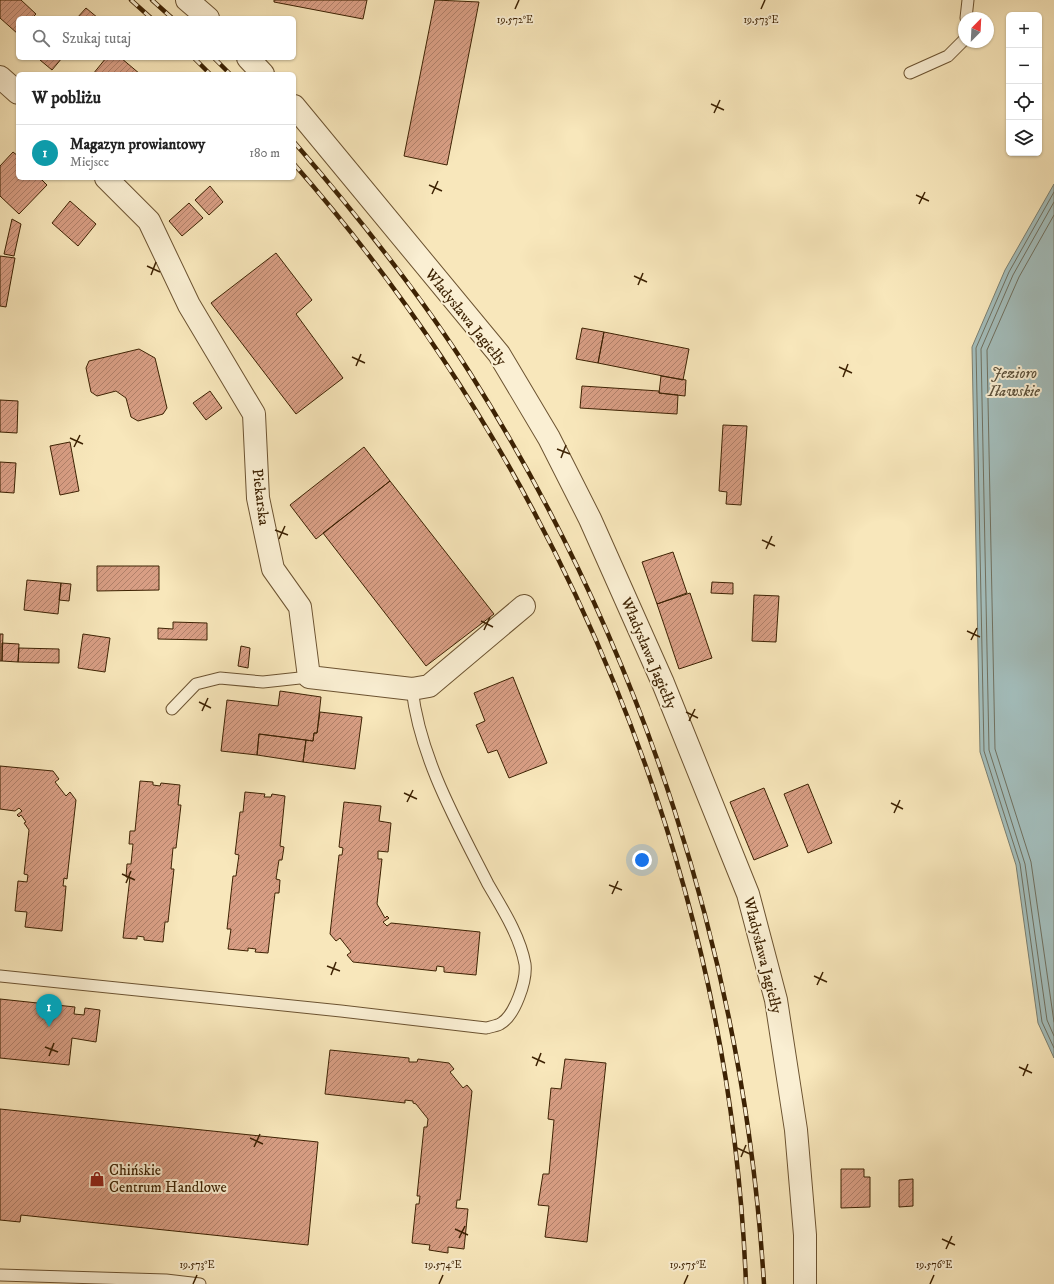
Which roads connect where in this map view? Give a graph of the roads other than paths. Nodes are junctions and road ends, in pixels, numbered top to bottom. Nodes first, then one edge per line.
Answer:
1 (187, 0) edge
2 (968, 0) edge
3 (967, 12) edge
4 (206, 16) edge
5 (958, 46) edge
6 (250, 60) edge
7 (261, 72) edge
8 (910, 73) dead end
9 (0, 77) edge
10 (16, 91) edge
11 (296, 108) edge
12 (108, 180) edge
13 (524, 606) dead end
14 (309, 677) junction
15 (412, 689) junction
16 (172, 709) dead end
17 (0, 976) edge
18 (0, 1275) edge
19 (200, 1284) edge
20 (805, 1284) edge

1 - 4 street
2 - 3 lane
5 - 8 lane
6 - 7 street
9 - 10 street
11 - 20 street, Władysława Jagiełły
12 - 14 street, Piekarska
13 - 15 street
14 - 15 street
14 - 16 lane
15 - 17 lane
18 - 19 lane

